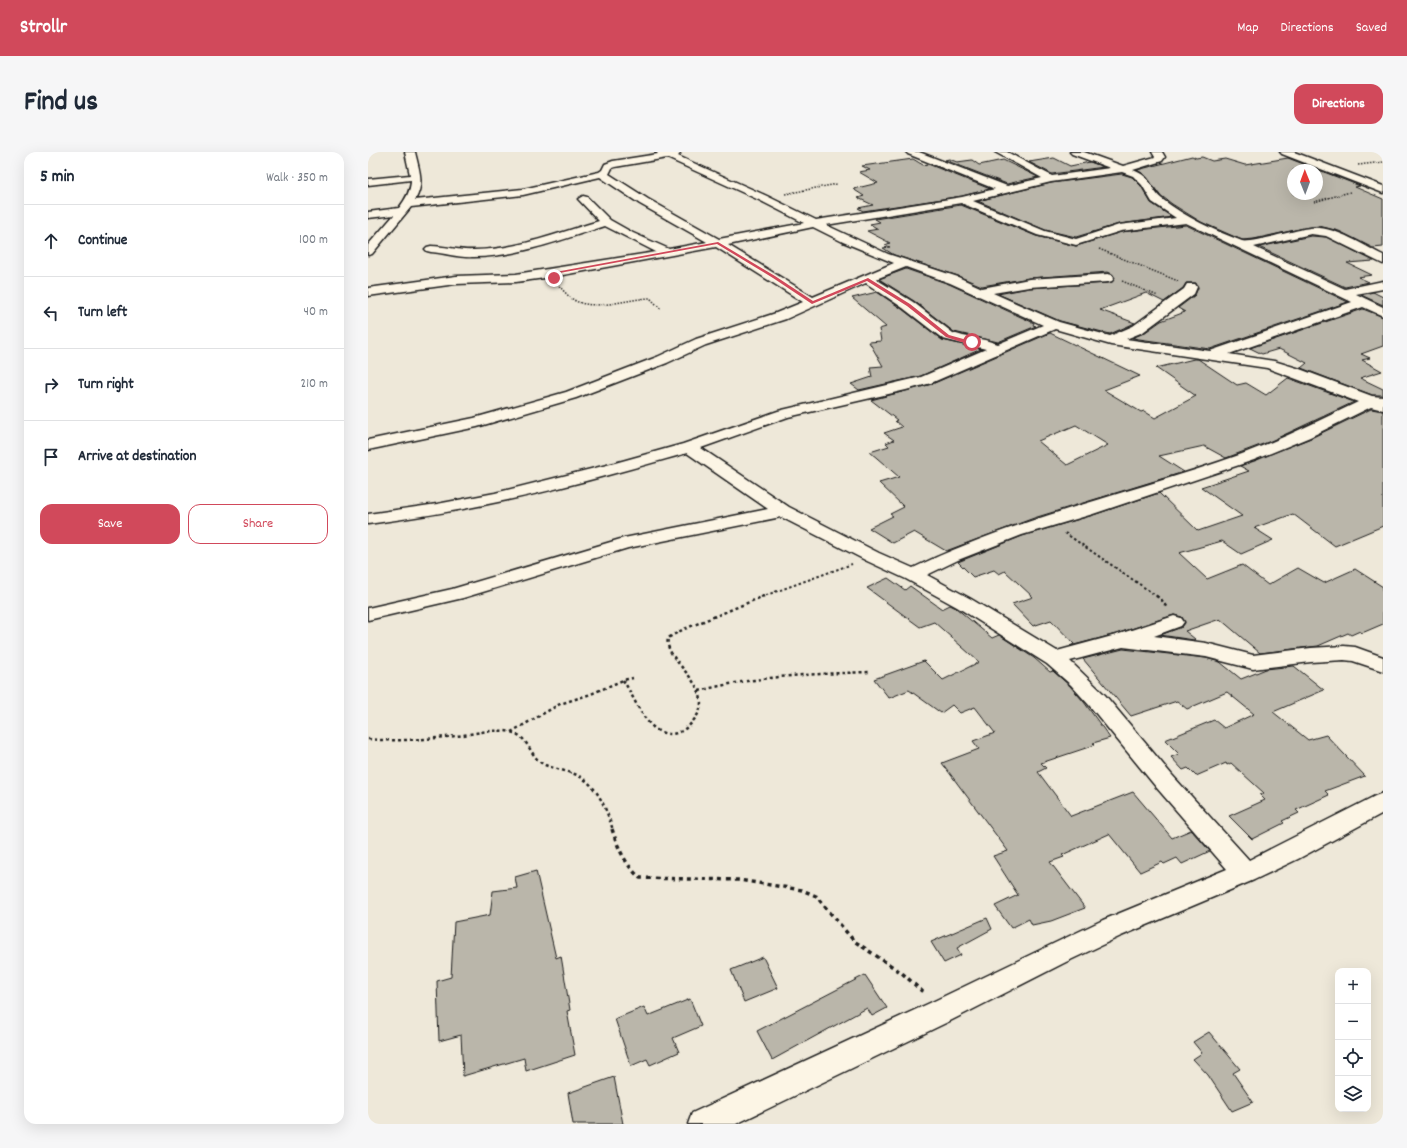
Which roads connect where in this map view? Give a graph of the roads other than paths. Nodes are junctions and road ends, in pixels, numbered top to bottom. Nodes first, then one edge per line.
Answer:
1 (410, 152) edge
2 (685, 152) edge
3 (911, 152) edge
4 (1000, 152) edge
5 (1074, 152) edge
6 (1157, 152) edge
7 (1285, 152) edge
8 (664, 153) edge
9 (1124, 169) junction
10 (602, 174) junction
11 (414, 178) junction
12 (1051, 179) junction
13 (368, 182) edge
14 (1007, 190) junction
15 (1383, 190) edge
16 (583, 199) dead end
17 (962, 200) junction
18 (405, 207) junction
19 (368, 215) edge
20 (1187, 220) junction
21 (606, 222) junction
22 (814, 224) junction
23 (718, 243) junction
24 (1243, 246) junction
25 (431, 249) dead end
26 (368, 252) edge
27 (668, 253) junction
28 (1383, 260) edge
29 (906, 263) junction
30 (1108, 278) road end
31 (867, 279) junction
32 (1383, 284) edge
33 (1191, 287) road end
34 (368, 292) edge
35 (979, 292) junction
36 (1343, 293) junction
37 (813, 303) junction
38 (1362, 303) junction
39 (1383, 312) edge
40 (1054, 325) junction
41 (1111, 341) junction
42 (999, 349) junction
43 (1210, 356) junction
44 (1379, 402) edge
45 (368, 445) edge
46 (689, 447) junction
47 (782, 511) junction
48 (368, 519) edge
49 (913, 575) junction
50 (368, 614) edge
51 (1174, 622) road end
52 (1123, 640) junction
53 (1054, 659) junction
54 (1383, 664) edge
55 (1383, 802) edge
56 (1244, 873) junction
57 (703, 1124) edge

1 - 11 street
2 - 8 street
3 - 14 street
4 - 12 street
5 - 9 street
6 - 9 street
7 - 15 street
8 - 10 street
8 - 22 street
9 - 12 street
9 - 20 street
10 - 18 street
10 - 23 street
11 - 13 street
11 - 18 street
12 - 14 street
14 - 17 street
16 - 21 street
17 - 20 street
17 - 22 street
18 - 19 street
18 - 26 street
20 - 24 street
21 - 25 street
21 - 27 street
22 - 23 street
22 - 29 street
23 - 27 street
23 - 37 street
24 - 28 street
24 - 36 street
27 - 34 street
29 - 31 street
29 - 35 street
30 - 35 street
31 - 37 street
31 - 42 street
32 - 36 street
33 - 41 street
35 - 40 street
36 - 38 street
37 - 45 street
38 - 39 street
38 - 43 street
40 - 41 street
40 - 42 street
41 - 43 street
42 - 46 street
43 - 44 street
44 - 49 street
46 - 47 street
46 - 48 street
47 - 49 street
47 - 50 street
49 - 53 street
51 - 52 street
52 - 53 street
52 - 54 street
53 - 56 street
55 - 56 street
56 - 57 street

